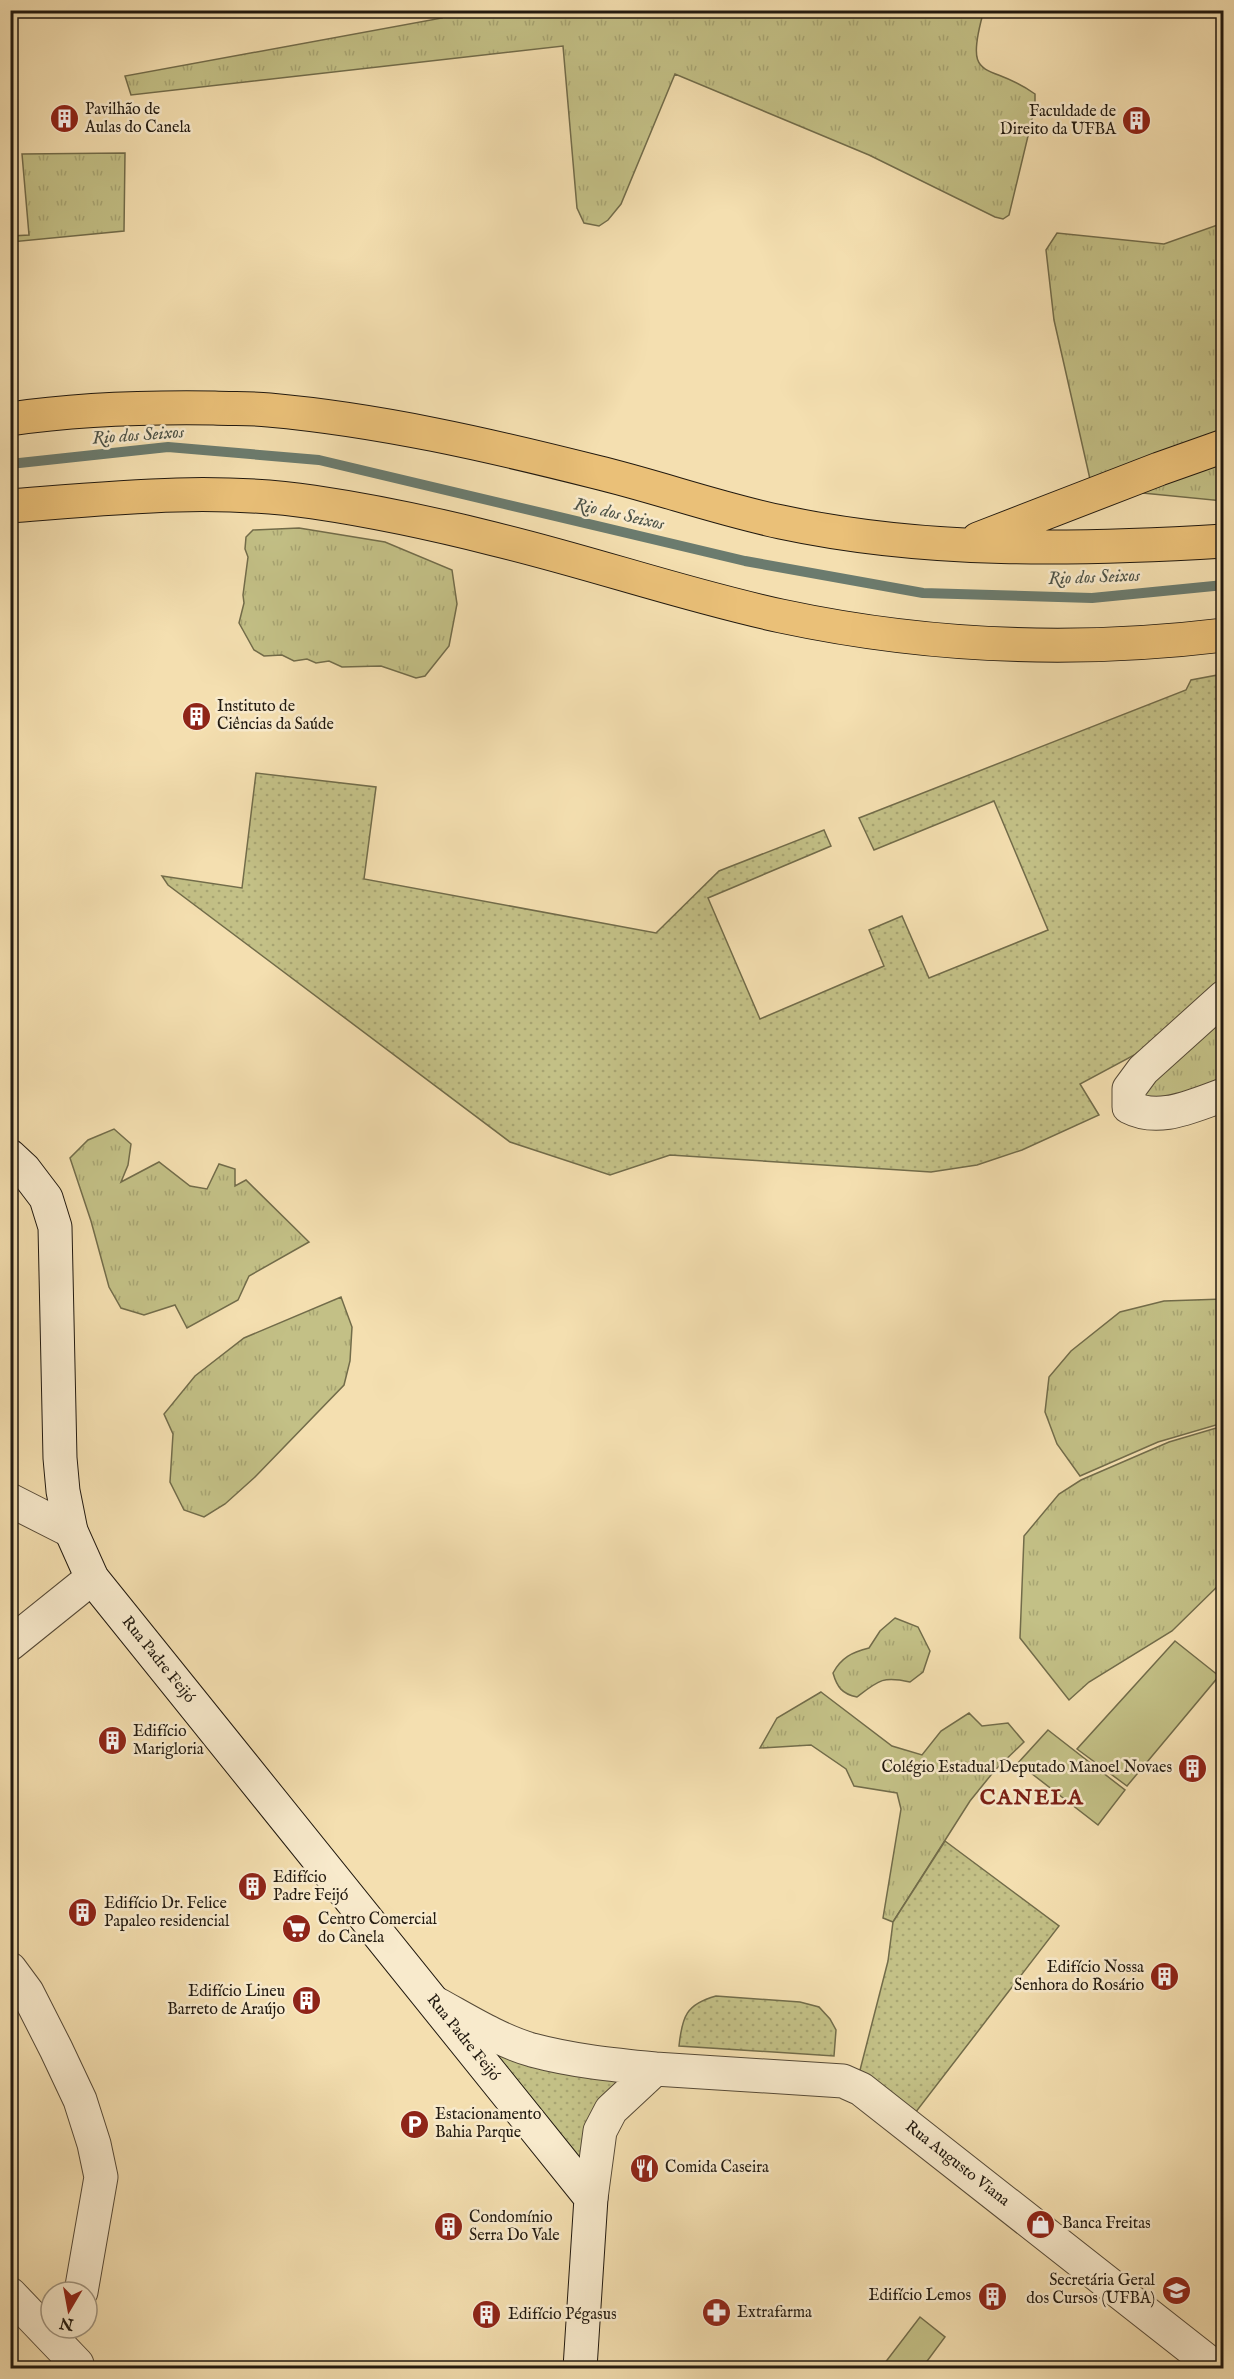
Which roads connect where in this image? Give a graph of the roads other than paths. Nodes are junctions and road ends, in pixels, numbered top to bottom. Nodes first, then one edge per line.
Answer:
1 (10, 419) edge
2 (1224, 446) edge
3 (10, 507) edge
4 (1224, 541) edge
5 (964, 545) junction
6 (1224, 636) edge
7 (1222, 1002) edge
8 (1224, 1095) edge
9 (10, 1156) edge
10 (10, 1500) edge
11 (71, 1531) junction
12 (92, 1578) junction
13 (10, 1644) edge
14 (10, 1969) edge
15 (437, 2004) junction
16 (655, 2069) junction
17 (591, 2198) junction
18 (82, 2280) edge
19 (10, 2293) edge
20 (39, 2307) edge
21 (79, 2340) edge
22 (79, 2366) edge
23 (580, 2368) edge
24 (1216, 2368) edge

1 - 5 main road
2 - 5 main road
3 - 6 main road
4 - 5 main road
7 - 8 street
9 - 11 street, Rua Padre Feijó
10 - 11 street
11 - 12 street, Rua Padre Feijó
12 - 13 street
12 - 15 street, Rua Padre Feijó
14 - 18 street
15 - 16 street, Rua Augusto Viana
15 - 17 street, Rua Padre Feijó
16 - 17 street
16 - 24 street, Rua Augusto Viana
17 - 23 street
19 - 20 street
19 - 22 street
21 - 22 street

